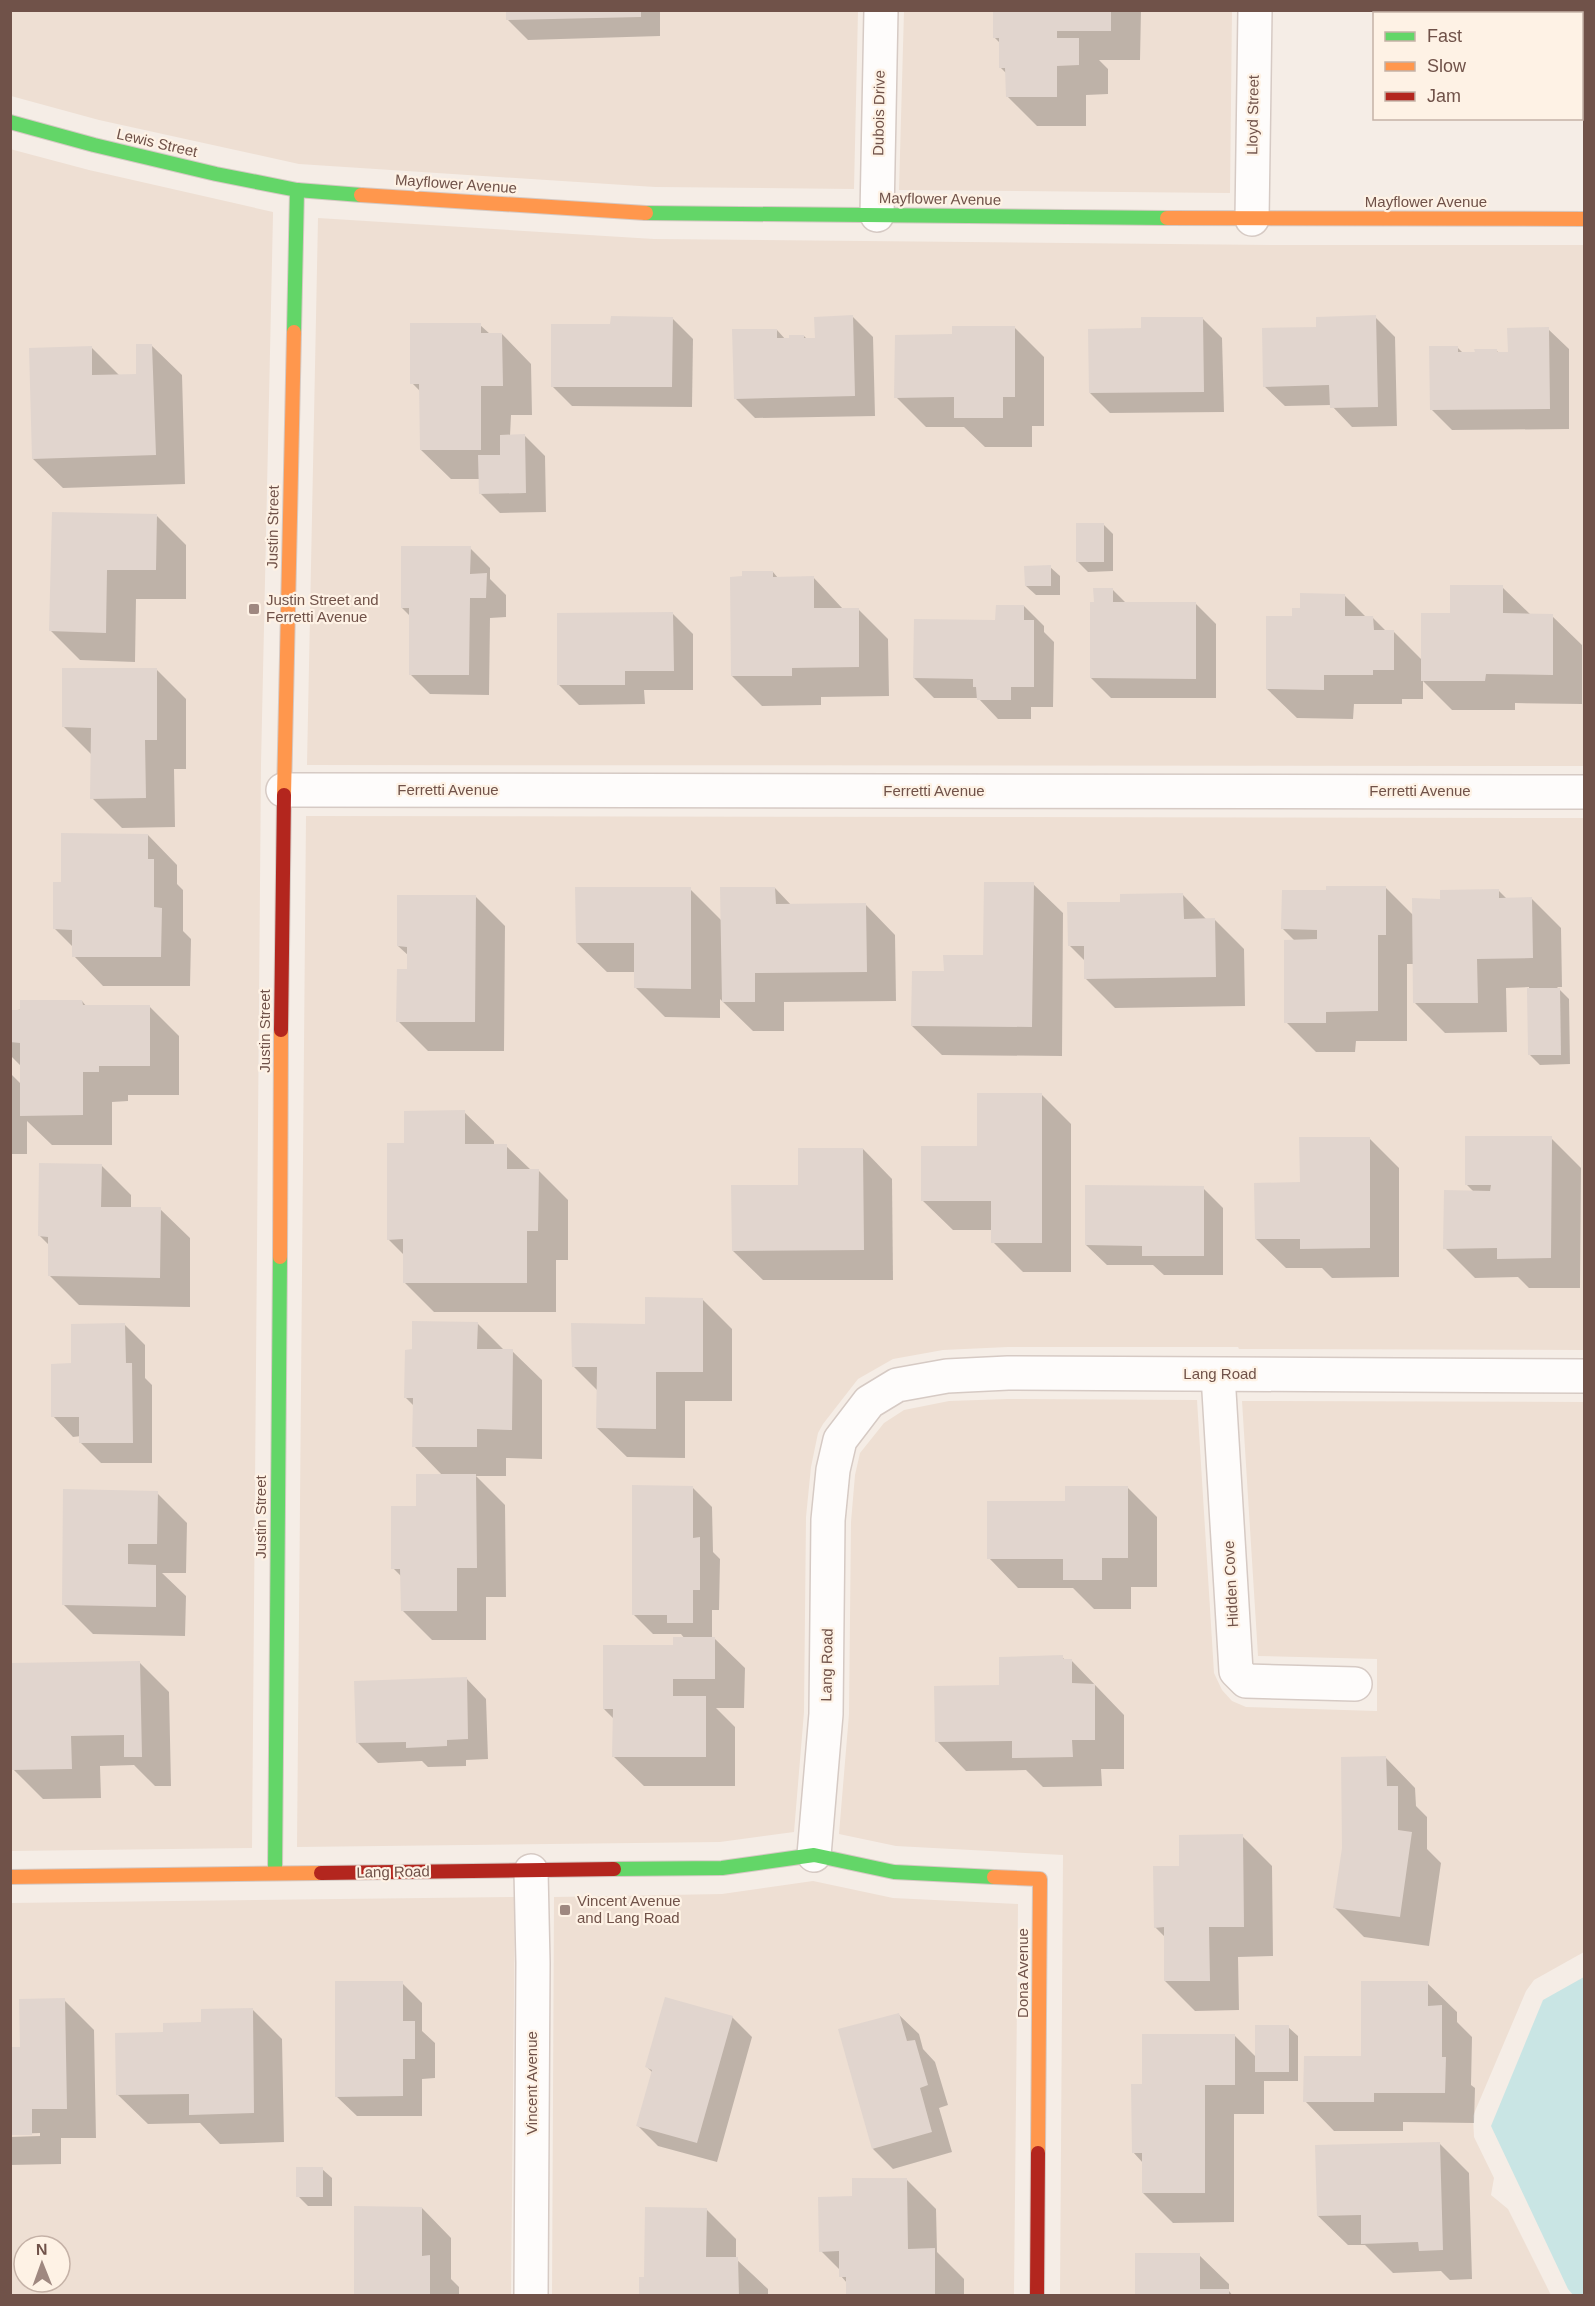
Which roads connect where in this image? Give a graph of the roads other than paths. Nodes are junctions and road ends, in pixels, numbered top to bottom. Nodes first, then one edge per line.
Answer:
1 (881, 10) edge
2 (1255, 10) edge
3 (10, 122) edge
4 (297, 190) junction
5 (877, 215) junction
6 (1252, 219) junction
7 (1584, 219) edge
8 (283, 790) junction
9 (1584, 792) edge
10 (1218, 1375) junction
11 (1584, 1376) edge
12 (1355, 1684) dead end
13 (814, 1855) junction
14 (531, 1871) junction
15 (275, 1873) junction
16 (10, 1877) edge
17 (531, 2295) edge
18 (1037, 2295) edge

1 - 5 street, Dubois Drive
2 - 6 street, Lloyd Street
3 - 4 street, Lewis Street
4 - 5 street, Mayflower Avenue
4 - 8 street, Justin Street
5 - 6 street, Mayflower Avenue
6 - 7 street, Mayflower Avenue
8 - 9 street, Ferretti Avenue
8 - 15 street, Justin Street
10 - 11 street, Lang Road
10 - 12 street, Hidden Cove
10 - 13 street, Lang Road
13 - 14 street, Lang Road
13 - 18 street, Dona Avenue
14 - 15 street, Lang Road
14 - 17 street, Vincent Avenue
15 - 16 street, Lang Road

